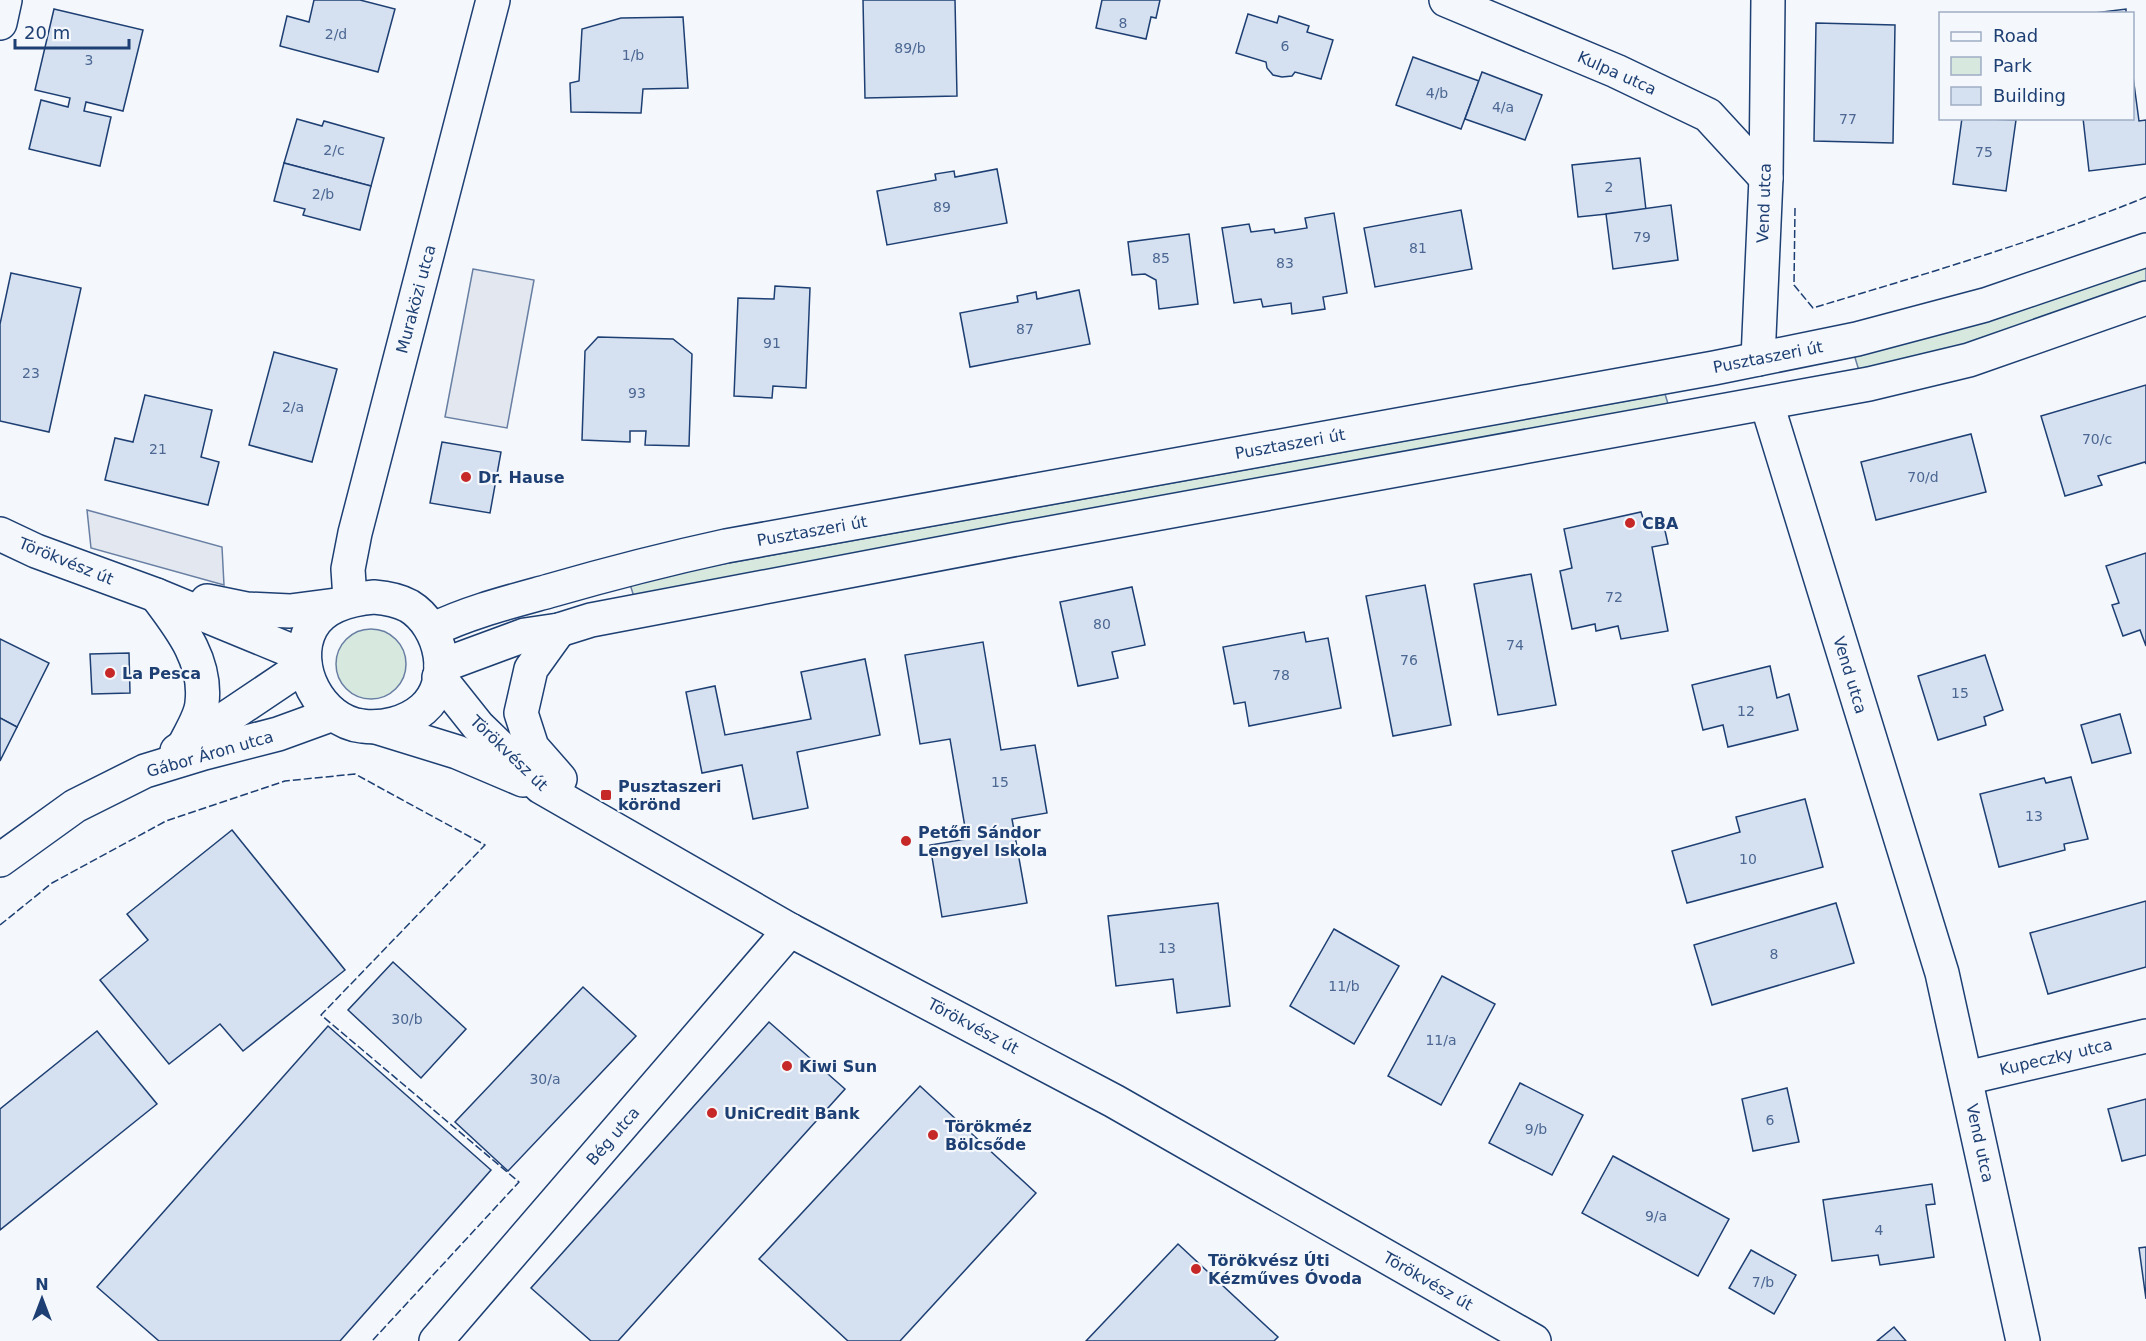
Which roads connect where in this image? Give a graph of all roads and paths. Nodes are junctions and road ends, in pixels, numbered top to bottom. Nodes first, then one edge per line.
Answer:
1 (5, 0) edge
2 (494, 0) edge
3 (1446, 0) edge
4 (1768, 0) edge
5 (0, 22) edge
6 (1766, 178) junction
7 (2146, 250) edge
8 (2146, 298) edge
9 (1758, 359) junction
10 (1767, 404) junction
11 (0, 534) edge
12 (144, 591) junction
13 (343, 602) junction
14 (432, 630) junction
15 (559, 630) junction
16 (304, 661) junction
17 (440, 672) junction
18 (333, 714) junction
19 (376, 727) junction
20 (184, 746) junction
21 (146, 771) junction
22 (541, 787) junction
23 (590, 814) junction
24 (0, 860) edge
25 (790, 930) junction
26 (2146, 1036) edge
27 (1966, 1078) junction
28 (436, 1341) edge
29 (1534, 1341) edge
30 (2023, 1341) edge

1 - 5 street
2 - 13 street, Muraközi utca
3 - 6 street, Kulpa utca
4 - 6 street, Vend utca
6 - 9 street, Vend utca
7 - 9 street, Pusztaszeri út
8 - 10 street
9 - 10 street, Vend utca
9 - 14 street, Pusztaszeri út
10 - 15 street
10 - 27 street, Vend utca
11 - 12 street, Törökvész út
12 - 13 street, Törökvész út
12 - 16 street, Törökvész út
12 - 20 street
13 - 14 street
13 - 16 street
14 - 17 street
15 - 17 street
15 - 23 street
16 - 18 street
16 - 20 street
17 - 19 street
17 - 22 street, Törökvész út
18 - 19 street
18 - 21 street, Gábor Áron utca
19 - 22 street
20 - 21 street
21 - 24 street, Gábor Áron utca
22 - 23 street, Törökvész út
23 - 25 street, Törökvész út
25 - 28 street, Bég utca
25 - 29 street, Törökvész út
26 - 27 street, Kupeczky utca
27 - 30 street, Vend utca

